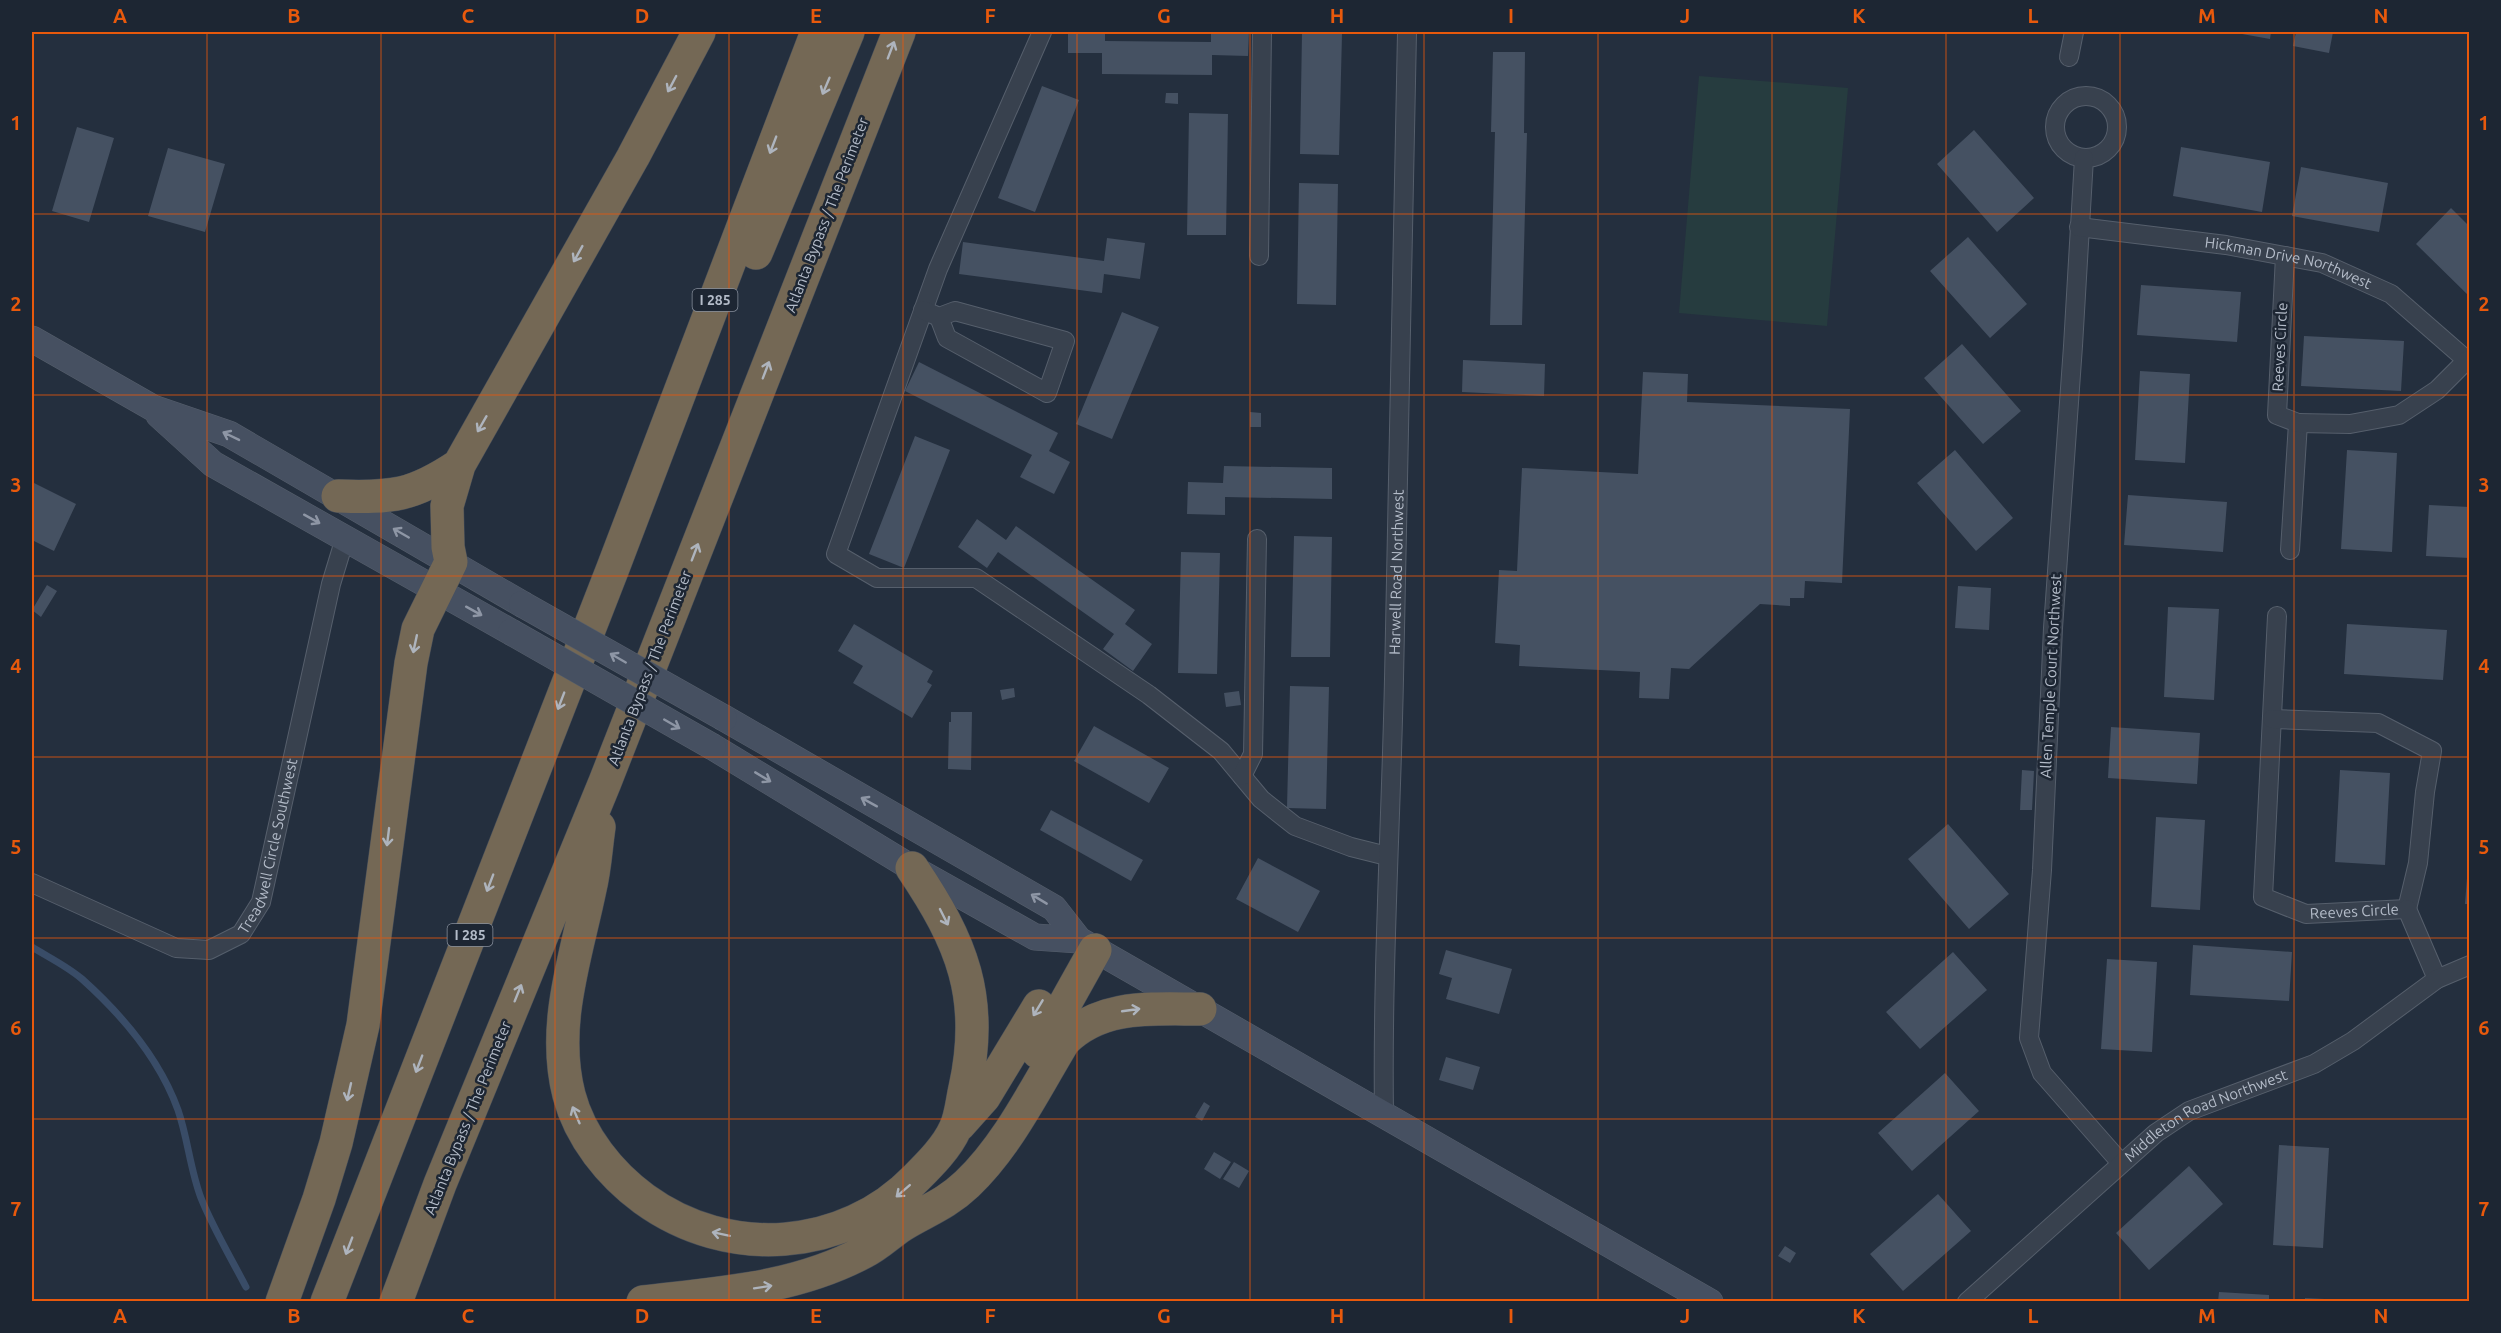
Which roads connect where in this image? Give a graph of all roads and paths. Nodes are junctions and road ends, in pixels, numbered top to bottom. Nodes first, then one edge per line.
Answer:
1 (699, 32) edge
2 (816, 32) edge
3 (848, 32) edge
4 (898, 32) edge
5 (1042, 32) edge
6 (1262, 32) edge
7 (1407, 32) edge
8 (2074, 32) edge
9 (2069, 57) dead end
10 (2084, 158) dead end
11 (2079, 227) junction
12 (1259, 256) dead end
13 (2285, 256) junction
14 (931, 314) junction
15 (32, 339) edge
16 (2468, 361) edge
17 (153, 408) junction
18 (2298, 423) junction
19 (459, 465) junction
20 (338, 496) junction
21 (345, 538) junction
22 (1257, 539) dead end
23 (2290, 550) dead end
24 (613, 568) junction
25 (444, 576) junction
26 (2277, 616) dead end
27 (2272, 719) junction
28 (1242, 776) junction
29 (605, 782) junction
30 (1387, 856) junction
31 (912, 868) junction
32 (32, 883) edge
33 (2407, 909) junction
34 (1087, 945) junction
35 (2469, 965) edge
36 (2437, 980) junction
37 (1200, 1009) junction
38 (1384, 1114) junction
39 (956, 1129) junction
40 (2121, 1163) junction
41 (903, 1225) junction
42 (282, 1302) edge
43 (327, 1302) edge
44 (396, 1302) edge
45 (643, 1302) edge
46 (1710, 1302) edge
47 (1967, 1302) edge

1 -> 19 highway
2 -> 24 highway, I 285
3 -> 24 highway
29 -> 4 highway, Atlanta Bypass / The Perimeter
5 - 14 street
6 - 12 street
7 - 30 street, Harwell Road Northwest
8 - 9 street
10 - 11 street, Allen Temple Court Northwest
11 - 13 street, Hickman Drive Northwest
11 - 40 street, Allen Temple Court Northwest
13 - 16 street, Hickman Drive Northwest
13 - 18 street, Reeves Circle
14 - 14 street
14 - 28 street
15 - 17 main road
16 - 18 street
20 -> 17 main road
17 -> 21 main road
18 - 23 street
19 - 20 highway
19 - 25 highway
25 -> 20 main road
21 - 25 main road
21 - 32 street, Treadwell Circle Southwest
22 - 28 street
24 -> 43 highway, I 285
25 -> 31 main road, bridge
34 -> 25 main road, bridge
25 -> 42 highway
26 - 27 street, Reeves Circle
27 - 33 street, Reeves Circle
27 - 33 street, Reeves Circle
28 - 30 street
39 -> 29 highway
44 -> 29 highway, Atlanta Bypass / The Perimeter
30 - 38 street, Harwell Road Northwest
31 - 34 main road
31 -> 39 highway
33 - 36 street
34 - 37 main road
34 -> 39 highway
34 - 41 highway
35 - 36 street, Middleton Road Northwest
36 - 40 street, Middleton Road Northwest
37 - 38 main road
41 -> 37 highway
38 - 46 main road
40 - 47 street, Middleton Road Northwest
45 -> 41 highway

